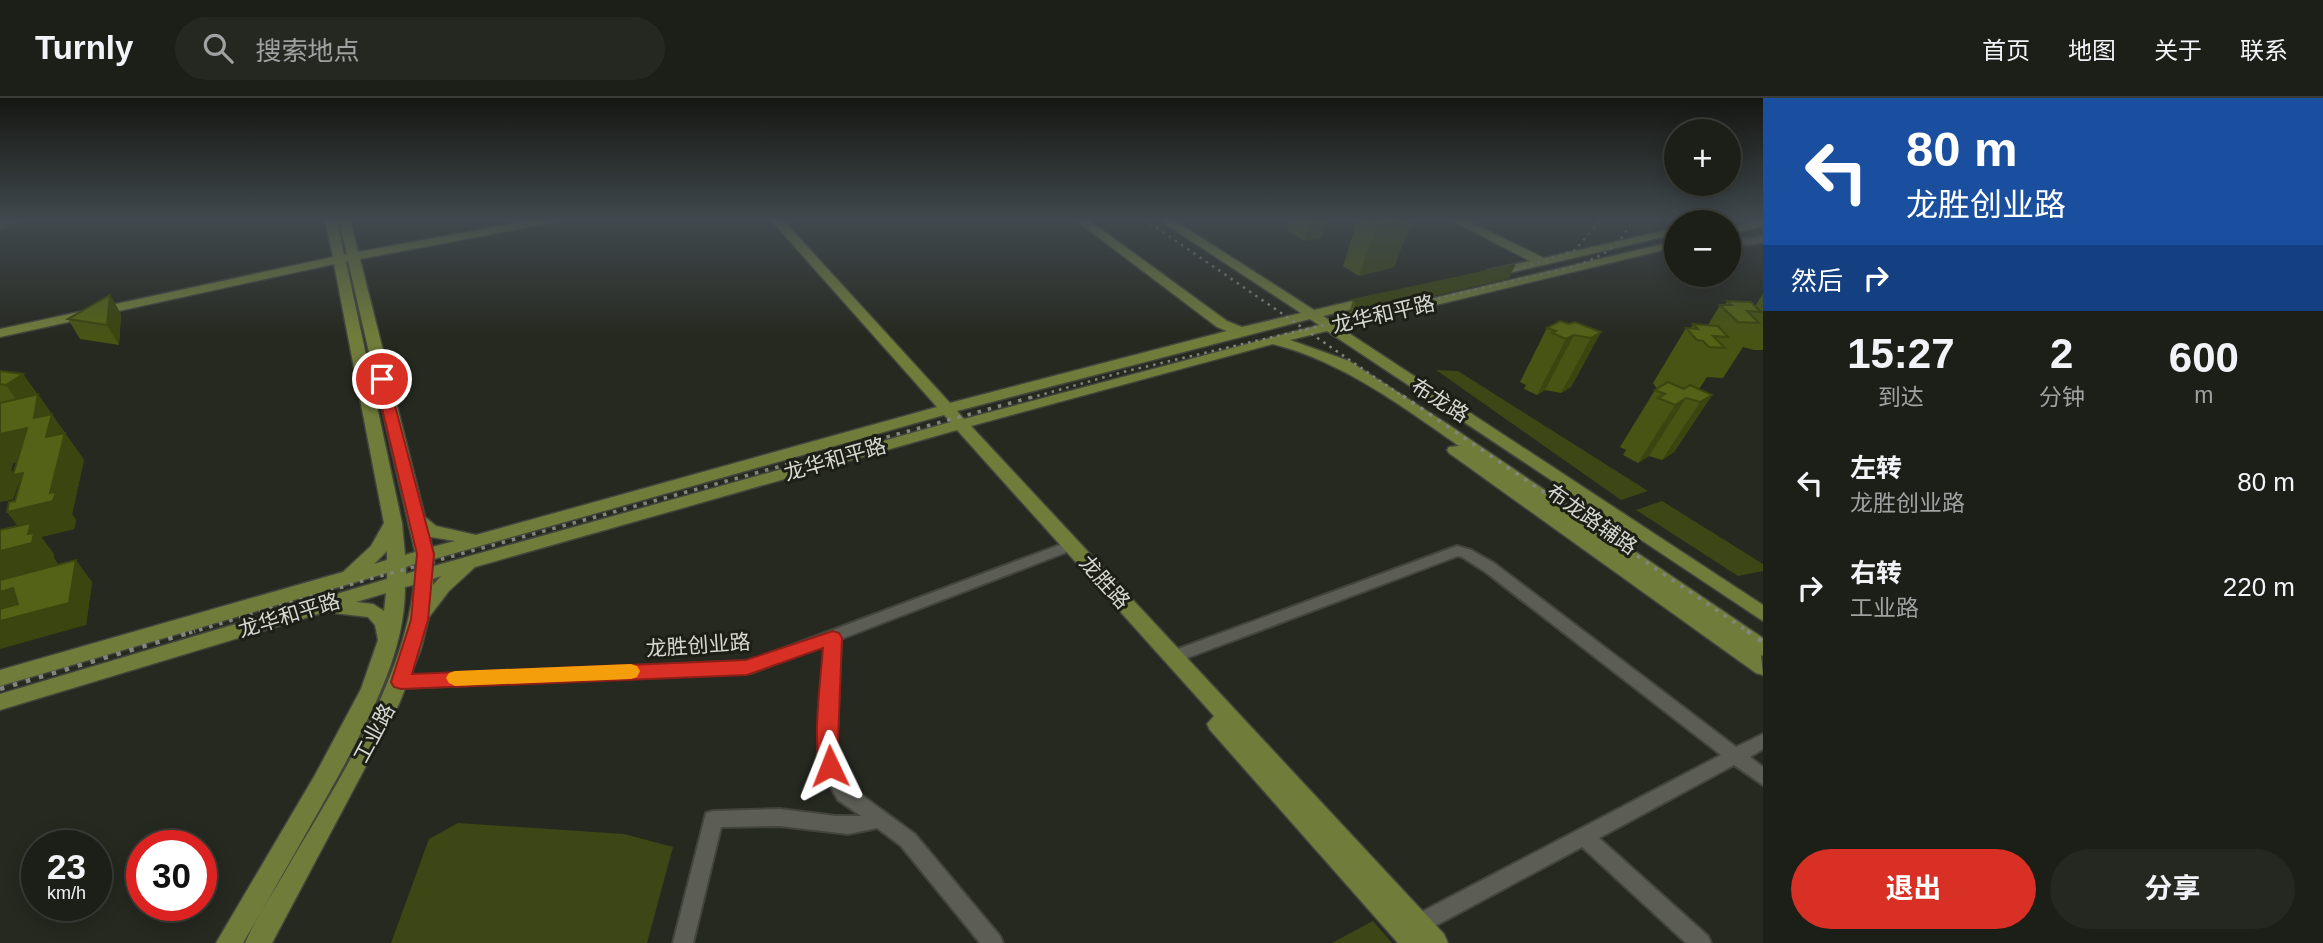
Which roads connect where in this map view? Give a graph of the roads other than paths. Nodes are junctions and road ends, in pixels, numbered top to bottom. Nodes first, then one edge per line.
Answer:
1 (335, 258) edge
2 (346, 258) edge
3 (347, 258) edge
4 (803, 258) edge
5 (810, 258) edge
6 (1134, 258) edge
7 (1224, 258) edge
8 (1516, 258) edge
9 (1539, 258) edge
10 (1555, 258) edge
11 (1617, 258) edge
12 (1544, 261) junction
13 (1513, 268) junction
14 (1565, 271) junction
15 (1475, 276) edge
16 (1278, 292) junction
17 (1384, 297) edge
18 (1359, 303) junction
19 (1196, 304) junction
20 (1312, 314) junction
21 (1369, 318) junction
22 (1329, 327) junction
23 (0, 330) edge
24 (1238, 331) junction
25 (1273, 340) junction
26 (1200, 341) junction
27 (1242, 350) junction
28 (1367, 353) junction
29 (1328, 356) junction
30 (1399, 402) junction
31 (949, 418) junction
32 (417, 520) junction
33 (393, 523) junction
34 (489, 536) junction
35 (1057, 551) junction
36 (483, 558) junction
37 (425, 564) junction
38 (398, 572) junction
39 (341, 579) junction
40 (304, 610) junction
41 (1763, 614) edge
42 (419, 620) junction
43 (833, 638) junction
44 (388, 644) junction
45 (1763, 648) edge
46 (1173, 657) junction
47 (1763, 667) edge
48 (0, 678) edge
49 (401, 682) junction
50 (0, 702) edge
51 (1763, 741) edge
52 (1735, 755) junction
53 (1763, 777) edge
54 (880, 818) junction
55 (1583, 836) junction
56 (1412, 933) edge
57 (229, 943) edge
58 (258, 943) edge
59 (683, 943) edge
60 (993, 943) edge
61 (1435, 943) edge
62 (1701, 943) edge

1 - 23 main road
2 - 33 main road, 工业路
3 - 32 main road, 工业路
4 - 31 main road, 龙胜路
5 - 31 main road, 龙胜路
6 - 19 main road, 布龙路
7 - 16 main road, 布龙路
8 - 13 main road
9 - 12 main road
10 - 12 main road
11 - 14 main road, 龙华和平路
12 - 13 main road
12 - 14 main road
13 - 15 main road
14 - 21 main road, 龙华和平路
16 - 18 main road
16 - 20 main road, 布龙路
17 - 18 main road, 龙华和平路
18 - 20 main road, 龙华和平路
19 - 24 main road, 布龙路
19 - 26 main road
20 - 22 main road, 布龙路
20 - 24 main road, 龙华和平路
21 - 22 main road, 龙华和平路
21 - 28 main road
22 - 25 main road, 龙华和平路
22 - 28 main road, 布龙路
24 - 25 main road, 布龙路
24 - 26 main road, 龙华和平路
25 - 27 main road, 龙华和平路
25 - 29 main road, 布龙路
26 - 31 main road, 龙华和平路
27 - 29 main road
27 - 31 main road, 龙华和平路
28 - 41 main road, 布龙路
29 - 30 main road, 布龙路
30 - 45 main road, 布龙路
30 - 47 main road, 布龙路辅路
31 - 34 main road, 龙华和平路
31 - 35 main road, 龙胜路
31 - 36 main road, 龙华和平路
31 - 46 main road, 龙胜路
32 - 34 main road
32 - 37 main road, 工业路
33 - 38 main road, 工业路
33 - 39 main road
34 - 37 main road, 龙华和平路
35 - 43 street, 龙胜创业路
35 - 56 main road, 龙胜路
36 - 37 main road, 龙华和平路
36 - 42 main road
37 - 38 main road, 龙华和平路
37 - 42 main road, 工业路
38 - 39 main road, 龙华和平路
38 - 40 main road, 龙华和平路
38 - 44 main road, 工业路
39 - 48 main road, 龙华和平路
40 - 44 main road
40 - 50 main road, 龙华和平路
42 - 49 main road, 工业路
43 - 49 street, 龙胜创业路
43 - 54 street
44 - 57 main road, 工业路
46 - 52 street
46 - 56 main road, 龙胜路
49 - 58 main road, 工业路
51 - 52 street
52 - 53 street
52 - 55 street
54 - 59 street
54 - 60 street
55 - 56 street
55 - 62 street
56 - 61 main road, 龙胜路

